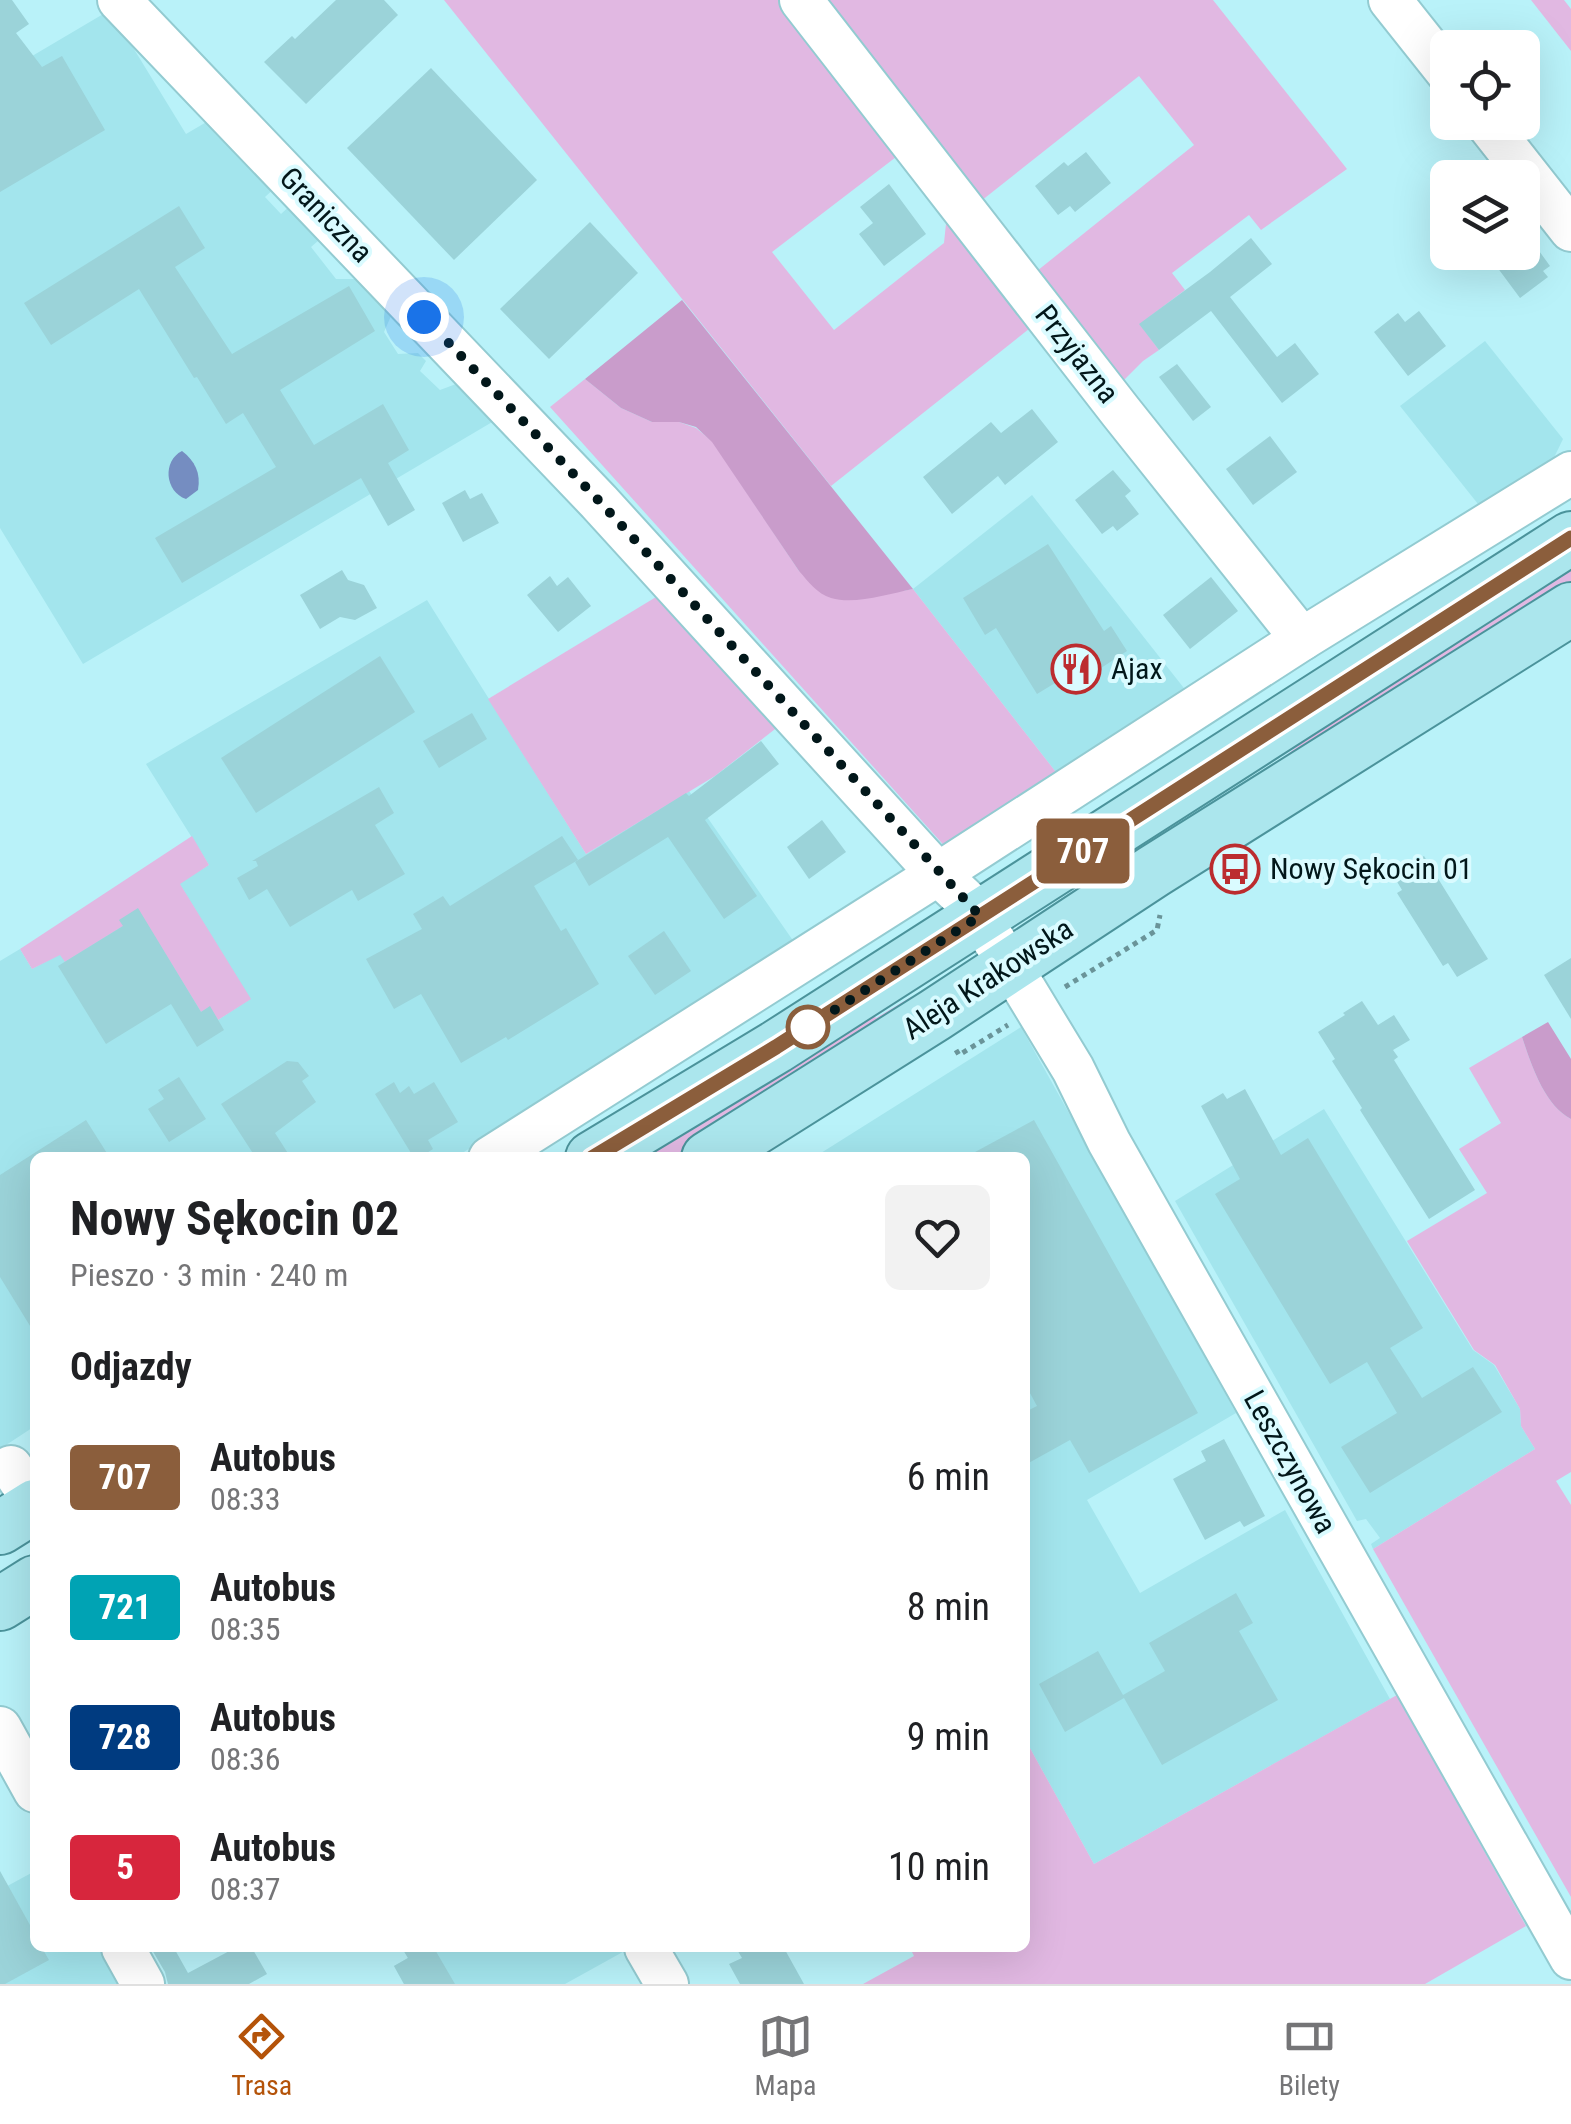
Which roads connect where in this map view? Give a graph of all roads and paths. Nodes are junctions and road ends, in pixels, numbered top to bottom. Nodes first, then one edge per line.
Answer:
1 (118, 0) edge
2 (802, 0) edge
3 (1390, 0) edge
4 (1430, 51) edge
5 (1500, 140) edge
6 (1571, 230) edge
7 (1571, 474) edge
8 (1571, 538) edge
9 (1399, 580) junction
10 (1571, 608) edge
11 (1428, 628) junction
12 (1302, 639) junction
13 (1194, 708) junction
14 (1226, 758) junction
15 (938, 874) junction
16 (980, 916) junction
17 (1157, 930) dead end
18 (1010, 965) junction
19 (1058, 992) dead end
20 (1007, 1026) dead end
21 (959, 1056) dead end
22 (499, 1152) edge
23 (602, 1152) edge
24 (717, 1152) edge
25 (23, 1480) edge
26 (0, 1528) edge
27 (30, 1585) edge
28 (0, 1604) edge
29 (0, 1728) edge
30 (30, 1781) edge
31 (125, 1952) edge
32 (648, 1952) edge
33 (1571, 1958) edge
34 (144, 1984) edge
35 (667, 1984) edge

1 - 15 street, Graniczna
2 - 12 street, Przyjazna
3 - 4 street
5 - 6 street
7 - 9 street
8 - 11 main road, Aleja Krakowska
9 - 11 street
9 - 12 street
10 - 18 main road, Aleja Krakowska
11 - 14 main road, Aleja Krakowska
12 - 13 street
13 - 14 street
13 - 15 street
14 - 16 main road, Aleja Krakowska
15 - 16 street, Graniczna
15 - 22 street
16 - 18 street, Leszczynowa
16 - 23 main road, Aleja Krakowska
17 - 19 path
18 - 24 main road, Aleja Krakowska
18 - 33 street, Leszczynowa
20 - 21 path
25 - 26 main road
27 - 28 main road
29 - 30 street
31 - 34 street
32 - 35 street

